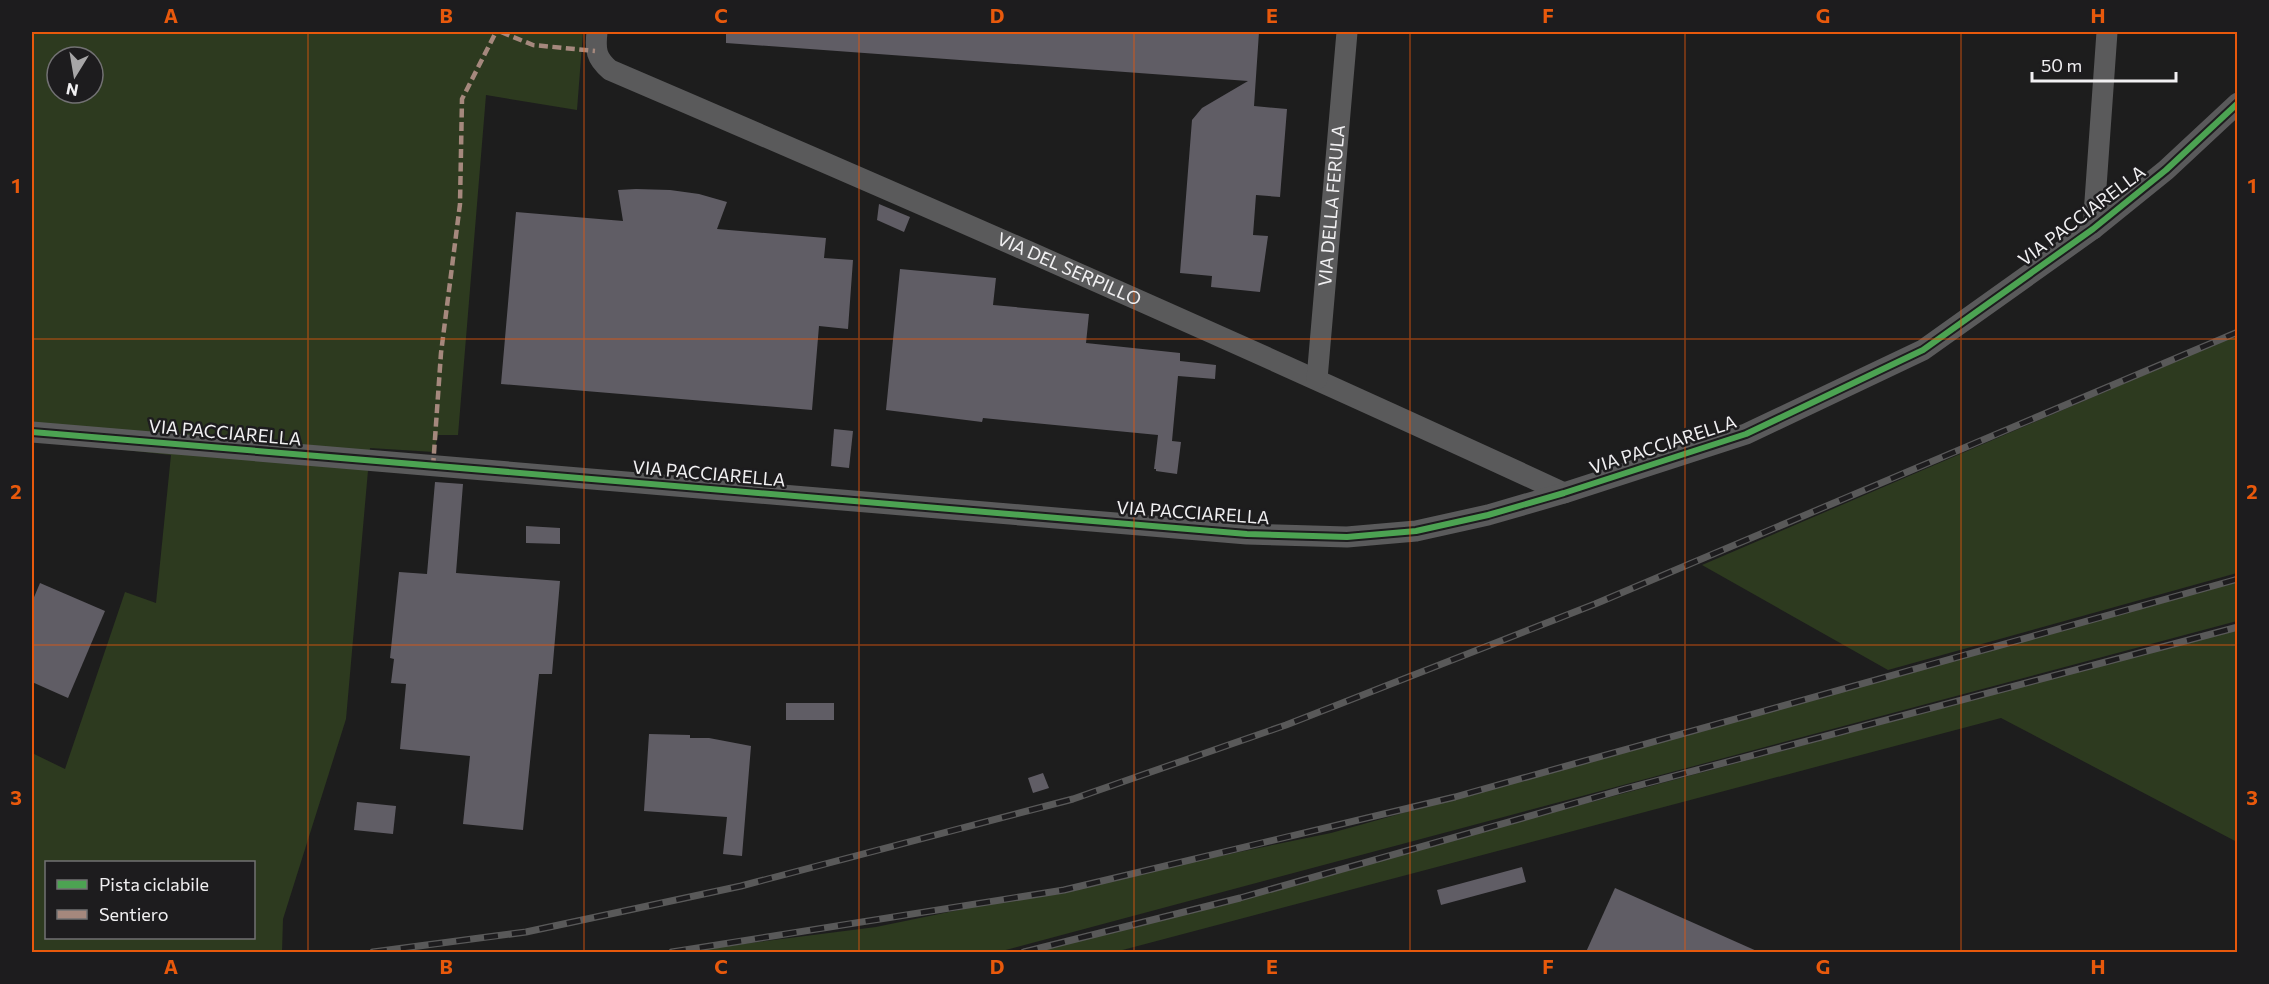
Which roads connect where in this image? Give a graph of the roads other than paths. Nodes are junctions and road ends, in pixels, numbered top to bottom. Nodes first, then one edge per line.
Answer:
1 (597, 32) edge
2 (1347, 32) edge
3 (2107, 32) edge
4 (2238, 103) edge
5 (2093, 229) junction
6 (1317, 380) junction
7 (32, 432) edge
8 (1564, 493) junction

1 - 6 street, VIA DEL SERPILLO
2 - 6 street, VIA DELLA FERULA
3 - 5 street
4 - 5 street, VIA PACCIARELLA
5 - 8 street, VIA PACCIARELLA
6 - 8 street, VIA DEL SERPILLO
7 - 8 street, VIA PACCIARELLA

